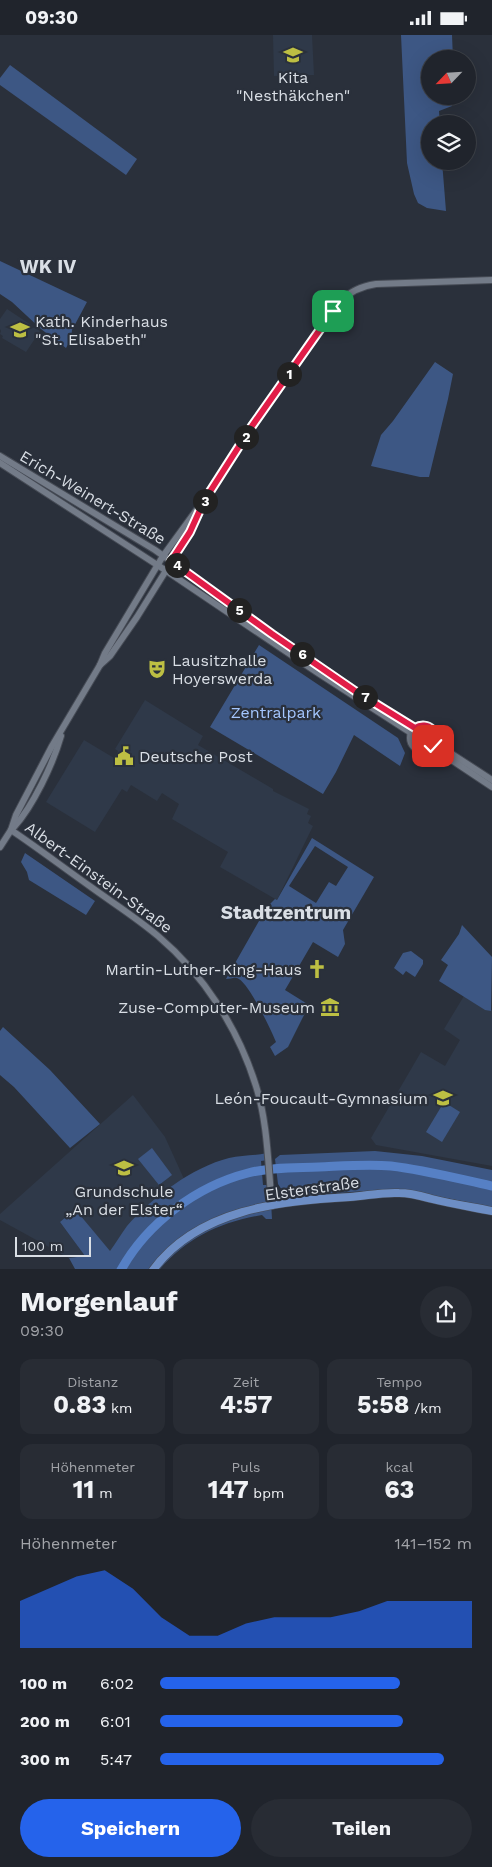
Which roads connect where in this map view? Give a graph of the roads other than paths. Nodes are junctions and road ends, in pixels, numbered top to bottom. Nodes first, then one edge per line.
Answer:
1 (492, 280) edge
2 (0, 456) edge
3 (0, 463) edge
4 (204, 501) junction
5 (163, 556) junction
6 (171, 561) junction
7 (158, 565) junction
8 (165, 570) junction
9 (100, 665) junction
10 (413, 730) junction
11 (433, 745) junction
12 (492, 780) edge
13 (492, 787) edge
14 (11, 830) junction
15 (0, 847) edge
16 (272, 1206) junction
17 (492, 1211) edge
18 (153, 1269) edge

1 - 4 street
2 - 5 street, Erich-Weinert-Straße
3 - 7 street, Erich-Weinert-Straße
4 - 5 street
4 - 6 street
5 - 6 street, Erich-Weinert-Straße
5 - 7 street
6 - 8 street
6 - 10 street, Erich-Weinert-Straße
7 - 8 street, Erich-Weinert-Straße
7 - 9 street
8 - 9 street
8 - 10 street, Erich-Weinert-Straße
9 - 14 street
10 - 11 street
10 - 11 street
11 - 12 street
11 - 13 street
14 - 15 street
14 - 16 street, Albert-Einstein-Straße
16 - 17 main road, Elsterstraße
16 - 18 main road, Elsterstraße

